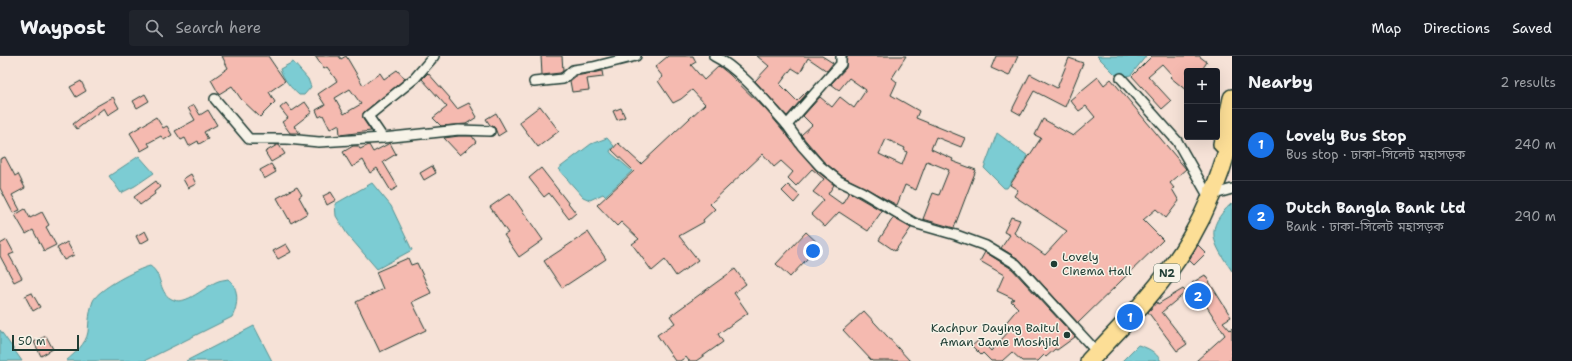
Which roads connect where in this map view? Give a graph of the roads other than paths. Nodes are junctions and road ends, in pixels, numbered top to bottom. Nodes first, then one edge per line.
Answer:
1 (434, 56) edge
2 (636, 56) edge
3 (714, 56) edge
4 (841, 56) edge
5 (1121, 78) dead end
6 (534, 82) dead end
7 (215, 98) dead end
8 (1232, 98) edge
9 (787, 125) junction
10 (490, 131) dead end
11 (1232, 132) edge
12 (383, 138) junction
13 (1220, 170) junction
14 (1232, 189) edge
15 (1210, 197) junction
16 (1093, 357) edge

1 - 12 street
2 - 6 street
3 - 9 street
4 - 9 street
5 - 15 street
7 - 12 street
8 - 13 highway, N2
9 - 16 street
10 - 12 street
11 - 13 highway, N2
13 - 15 highway, N2
14 - 15 street
15 - 16 highway, N2

